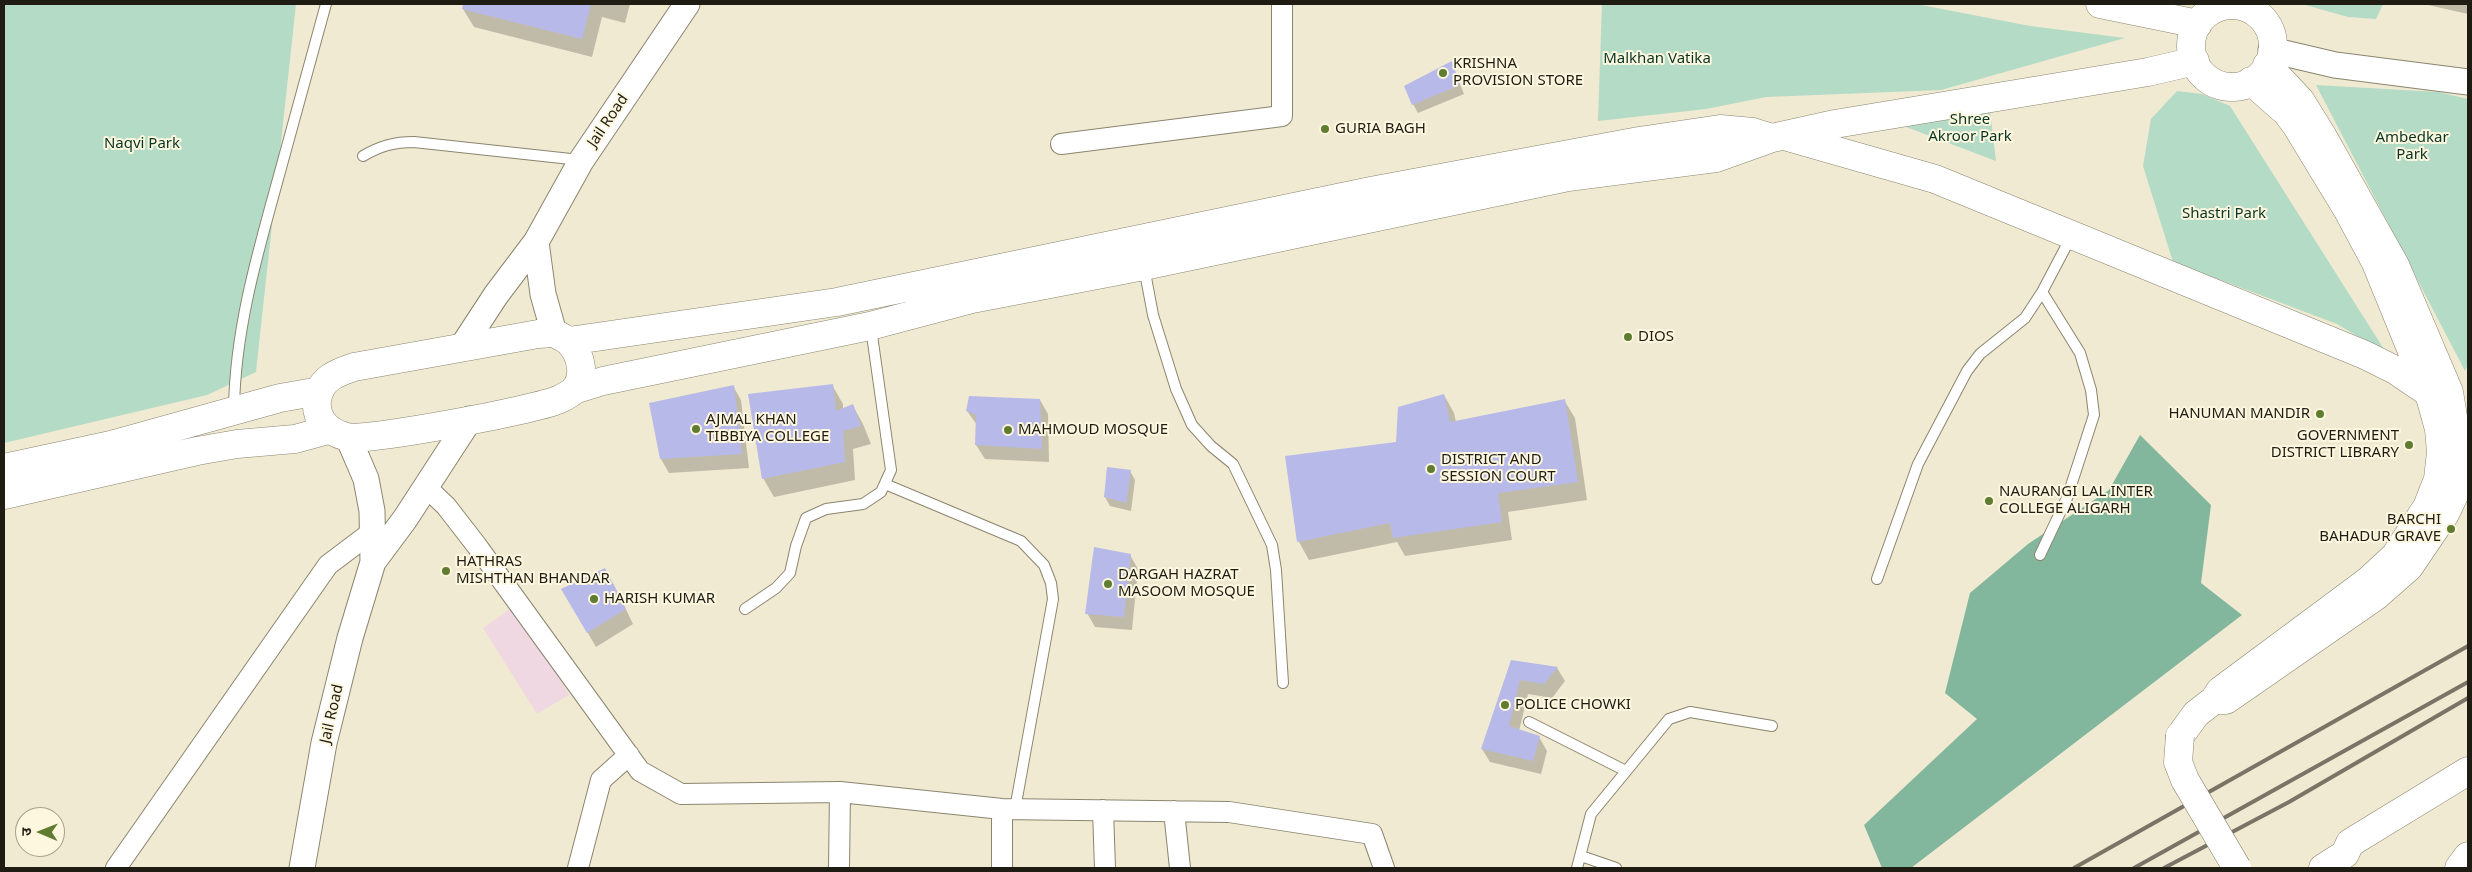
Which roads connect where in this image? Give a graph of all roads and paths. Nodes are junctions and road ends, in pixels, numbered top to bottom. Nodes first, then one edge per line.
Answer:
1 (326, 4) edge
2 (687, 4) edge
3 (1282, 4) edge
4 (2100, 4) edge
5 (2209, 11) edge
6 (2195, 62) junction
7 (2263, 66) junction
8 (2468, 82) edge
9 (1779, 137) junction
10 (1061, 144) dead end
11 (363, 156) dead end
12 (581, 160) junction
13 (2072, 234) junction
14 (536, 242) junction
15 (1142, 253) junction
16 (2042, 292) junction
17 (870, 326) junction
18 (562, 337) junction
19 (462, 348) junction
20 (574, 390) junction
21 (320, 391) junction
22 (2429, 392) junction
23 (234, 411) junction
24 (470, 419) junction
25 (338, 433) junction
26 (4, 468) edge
27 (2462, 482) edge
28 (885, 484) junction
29 (426, 487) junction
30 (4, 495) edge
31 (373, 531) junction
32 (2040, 555) dead end
33 (373, 562) junction
34 (1878, 579) dead end
35 (745, 609) dead end
36 (1283, 683) dead end
37 (2214, 700) junction
38 (1529, 722) dead end
39 (1772, 726) dead end
40 (629, 755) junction
41 (1626, 771) junction
42 (2468, 771) edge
43 (2468, 791) edge
44 (840, 792) junction
45 (1008, 809) junction
46 (1103, 810) junction
47 (1174, 811) junction
48 (1581, 856) junction
49 (2468, 856) edge
50 (2334, 861) edge
51 (116, 868) edge
52 (302, 868) edge
53 (578, 868) edge
54 (839, 868) edge
55 (1002, 868) edge
56 (1105, 868) edge
57 (1180, 868) edge
58 (1384, 868) edge
59 (1577, 868) edge
60 (1616, 868) edge
61 (2237, 868) edge
62 (2459, 868) edge

1 - 23 lane
2 - 12 street, Jail Road
3 - 10 street
4 - 5 main road
5 - 6 main road
5 - 7 main road
6 - 7 main road
6 - 9 main road
7 - 8 street
7 - 22 main road
7 - 27 main road
9 - 13 main road
9 - 15 main road
11 - 12 lane
12 - 14 street, Jail Road
13 - 16 lane
13 - 22 main road
14 - 18 street
14 - 19 street, Jail Road
15 - 17 main road
15 - 18 main road
15 - 36 lane
16 - 32 lane
16 - 34 lane
17 - 20 main road
17 - 28 lane
18 - 19 main road
18 - 20 main road
19 - 21 main road
20 - 24 main road
21 - 23 main road
21 - 25 main road
22 - 37 main road
23 - 26 main road
24 - 25 main road
24 - 29 street, Jail Road
25 - 30 main road
25 - 31 street, Jail Road
27 - 37 main road
28 - 35 lane
28 - 45 lane
29 - 33 street, Jail Road
29 - 40 street
31 - 33 street, Jail Road
31 - 51 street
33 - 52 street, Jail Road
37 - 61 main road, bridge
38 - 41 lane
39 - 41 lane
40 - 44 street
40 - 53 street
41 - 48 lane
42 - 50 main road
43 - 50 main road
44 - 45 street
44 - 54 street
45 - 46 street
45 - 55 street
46 - 47 street
46 - 56 street
47 - 57 street
47 - 58 street
48 - 59 lane
48 - 60 lane
49 - 62 main road

